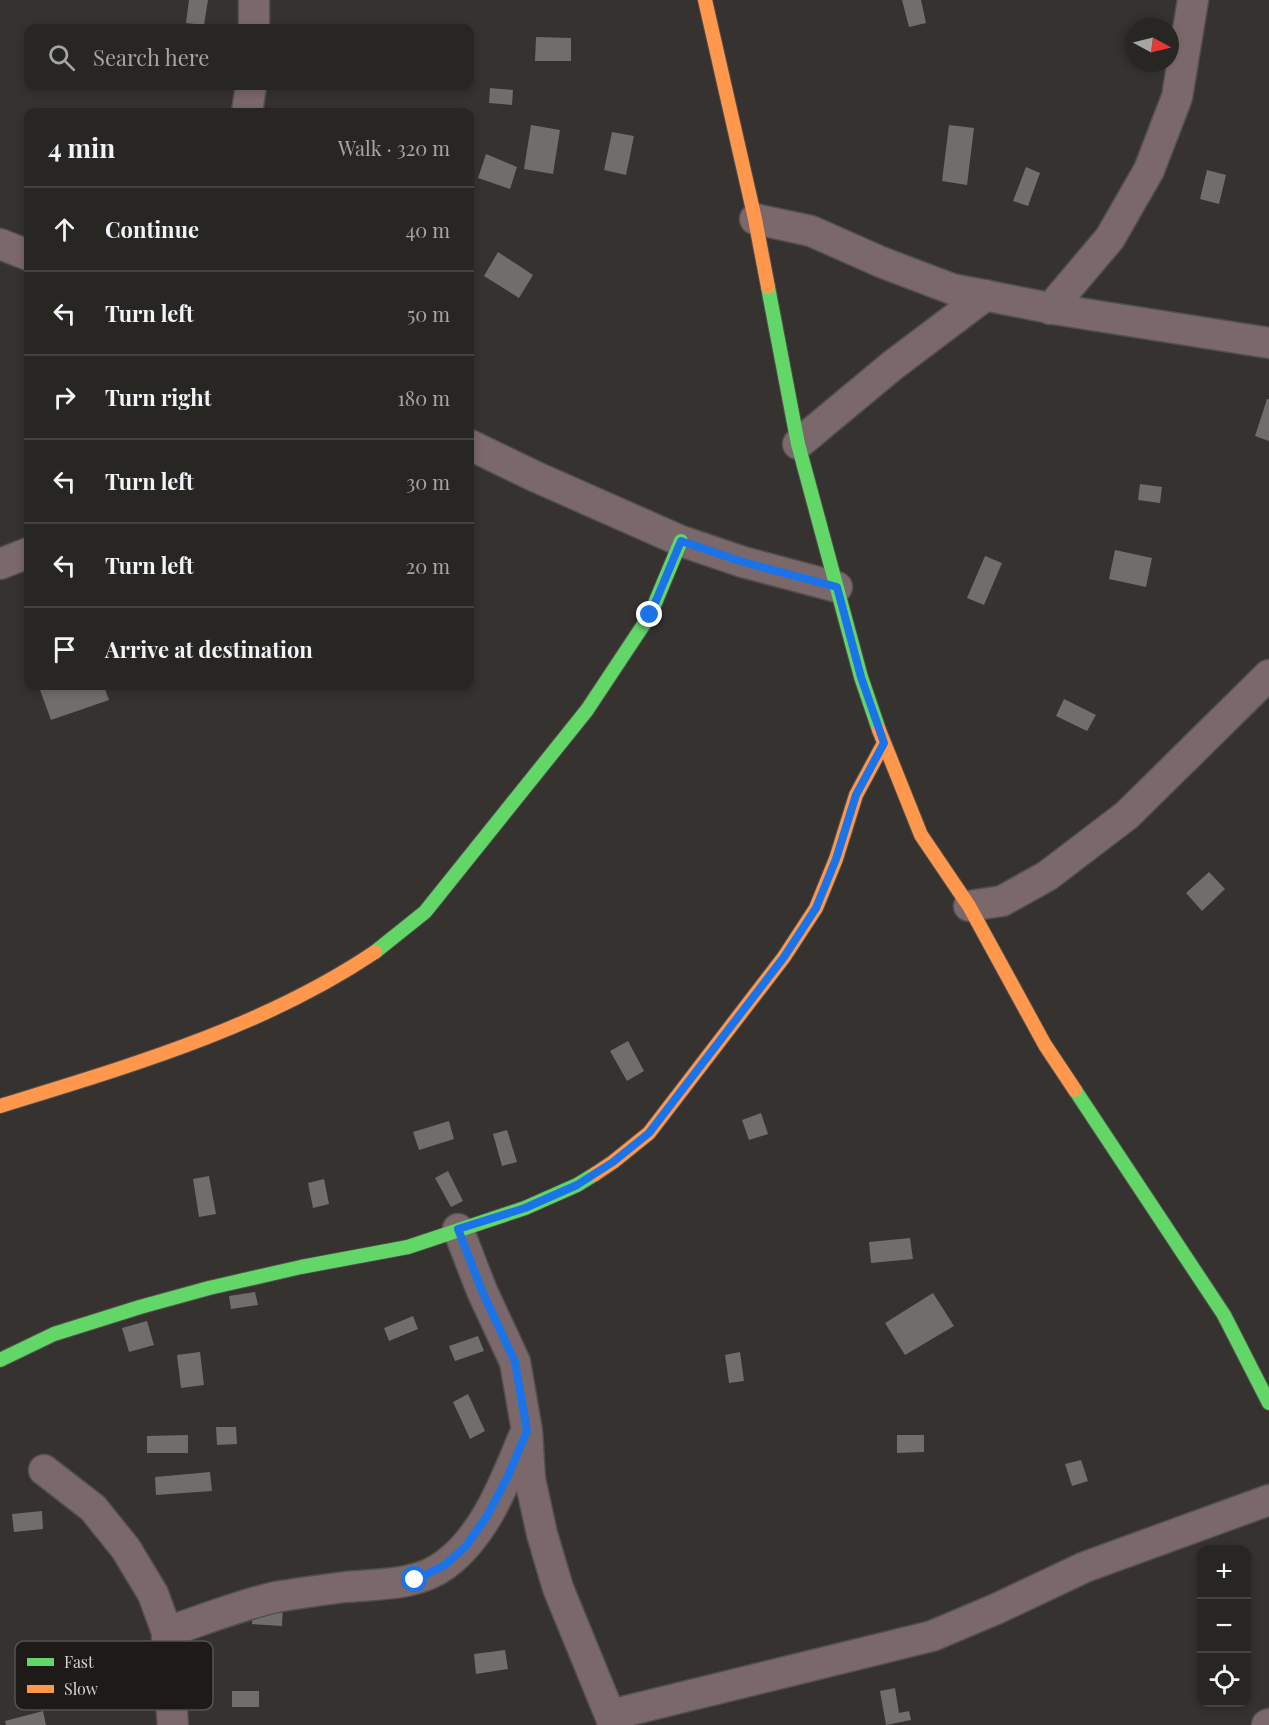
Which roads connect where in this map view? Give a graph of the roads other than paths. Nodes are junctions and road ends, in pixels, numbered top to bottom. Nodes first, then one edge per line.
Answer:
1 (254, 0) edge
2 (705, 0) edge
3 (1193, 0) edge
4 (254, 24) edge
5 (250, 90) edge
6 (248, 108) edge
7 (755, 219) junction
8 (0, 244) edge
9 (24, 253) edge
10 (986, 295) junction
11 (1050, 309) junction
12 (1269, 343) edge
13 (798, 444) junction
14 (474, 447) edge
15 (681, 541) junction
16 (24, 555) edge
17 (0, 564) edge
18 (837, 587) junction
19 (1269, 675) edge
20 (884, 743) junction
21 (969, 906) junction
22 (0, 1106) edge
23 (458, 1229) junction
24 (0, 1360) edge
25 (1262, 1373) edge
26 (1269, 1403) edge
27 (527, 1431) junction
28 (44, 1470) dead end
29 (1269, 1500) edge
30 (167, 1632) junction
31 (167, 1641) edge
32 (171, 1710) edge
33 (612, 1720) edge
34 (172, 1725) edge

1 - 4 street
2 - 7 street
3 - 11 street
5 - 6 street
7 - 10 street
7 - 13 street
8 - 9 street
10 - 11 street
10 - 13 street
11 - 12 street
13 - 18 street
14 - 15 street
15 - 18 street
15 - 22 street
16 - 17 street
18 - 20 street
19 - 21 street
20 - 21 street
20 - 23 street
21 - 25 street
23 - 24 street
23 - 27 street
25 - 26 street
27 - 30 street
27 - 33 street
28 - 30 street
29 - 33 street
30 - 31 street
32 - 34 street

